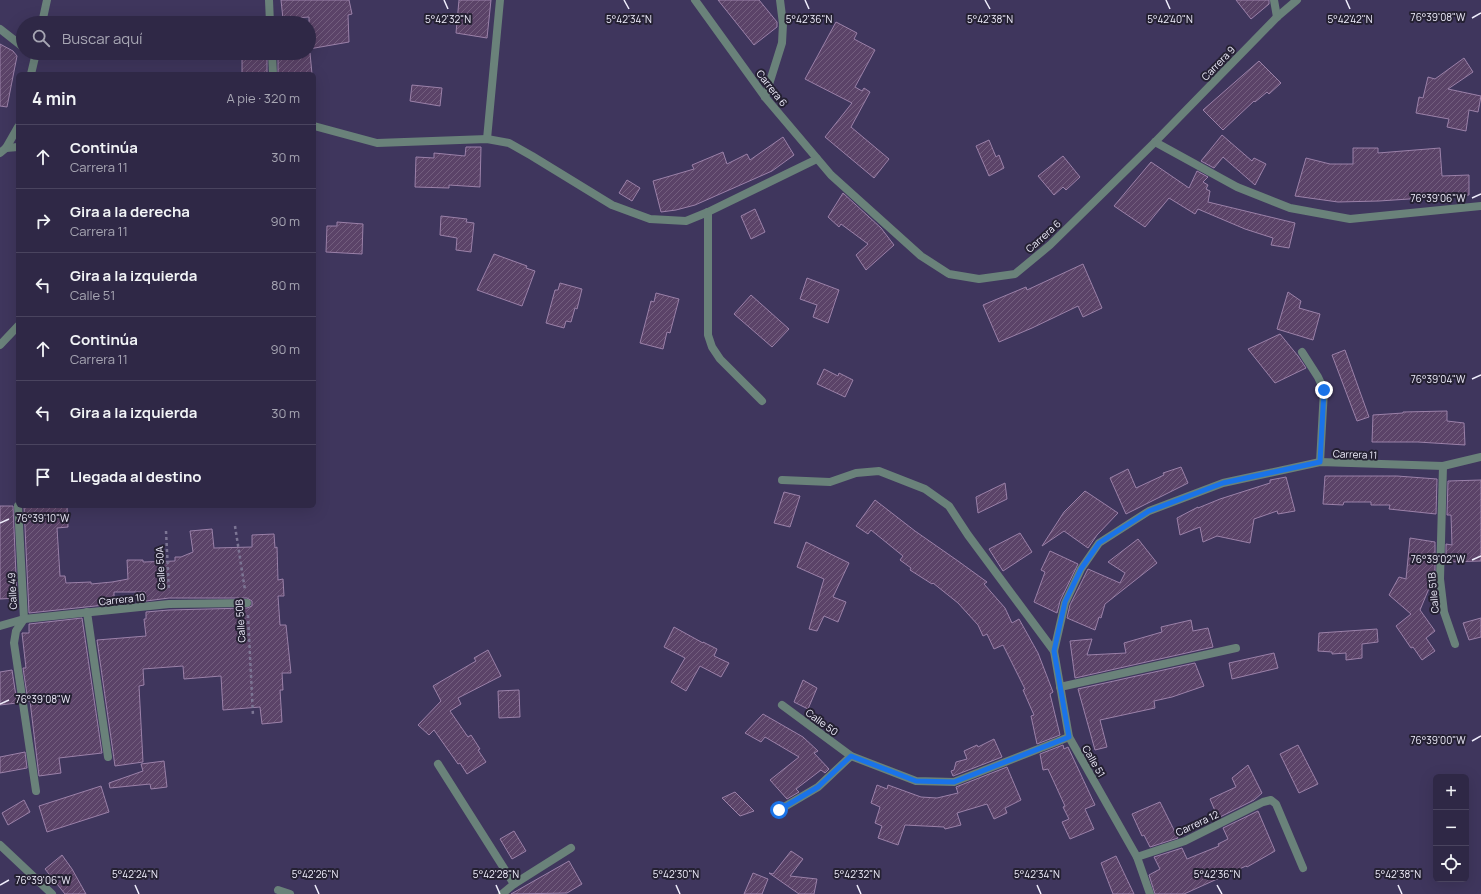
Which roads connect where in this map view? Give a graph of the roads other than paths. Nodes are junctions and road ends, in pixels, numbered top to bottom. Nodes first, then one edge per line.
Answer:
1 (47, 0) edge
2 (269, 0) edge
3 (500, 0) edge
4 (695, 0) edge
5 (780, 0) edge
6 (1274, 0) edge
7 (1297, 0) edge
8 (44, 16) edge
9 (270, 16) edge
10 (1277, 17) junction
11 (0, 29) edge
12 (16, 42) edge
13 (33, 60) edge
14 (272, 60) edge
15 (31, 72) edge
16 (273, 72) edge
17 (765, 97) junction
18 (316, 127) edge
19 (16, 130) edge
20 (487, 139) junction
21 (1155, 142) junction
22 (16, 147) edge
23 (3, 150) edge
24 (817, 159) junction
25 (1481, 206) edge
26 (708, 212) junction
27 (16, 328) edge
28 (0, 345) edge
29 (1302, 352) dead end
30 (762, 401) dead end
31 (1481, 457) edge
32 (1320, 462) junction
33 (1443, 466) junction
34 (782, 480) dead end
35 (18, 508) edge
36 (1099, 543) joint
37 (247, 603) road end
38 (87, 612) junction
39 (24, 619) junction
40 (0, 626) edge
41 (1455, 644) dead end
42 (1236, 648) dead end
43 (1054, 651) junction
44 (1060, 688) junction
45 (782, 705) dead end
46 (1069, 737) junction
47 (108, 756) dead end
48 (851, 756) junction
49 (438, 764) dead end
50 (36, 791) dead end
51 (779, 810) dead end
52 (0, 845) edge
53 (571, 848) dead end
54 (1137, 857) junction
55 (1303, 868) dead end
56 (514, 884) junction
57 (278, 890) dead end
58 (52, 894) edge
59 (290, 894) edge
60 (502, 894) edge
61 (1150, 894) edge

1 - 8 street
2 - 9 street
3 - 20 street
4 - 17 street, Carrera 6
5 - 17 street
6 - 10 street
7 - 10 street, Carrera 9
10 - 21 street, Carrera 9
11 - 12 street
13 - 15 street
14 - 16 street
17 - 24 street, Carrera 6
18 - 20 street
19 - 23 street
20 - 26 street
21 - 24 street, Carrera 6
21 - 25 street
22 - 23 street
24 - 26 street
26 - 30 street
27 - 28 street
29 - 32 street
31 - 33 street, Carrera 11
32 - 33 street, Carrera 11
32 - 36 street, Carrera 11
33 - 41 street, Calle 51B
34 - 43 street
35 - 39 street, Calle 49
36 - 43 street, Calle 51
37 - 38 street, Carrera 10
38 - 39 street, Carrera 10
38 - 47 street
39 - 40 street, Carrera 10
39 - 50 street, Calle 49
42 - 44 street
43 - 44 street, Calle 51
44 - 46 street, Calle 51
45 - 48 street, Calle 50
46 - 48 street
46 - 54 street, Calle 51
48 - 51 street
49 - 56 street
52 - 58 street
53 - 56 street
54 - 55 street, Carrera 12
54 - 61 street, Calle 51
56 - 60 street
57 - 59 street

